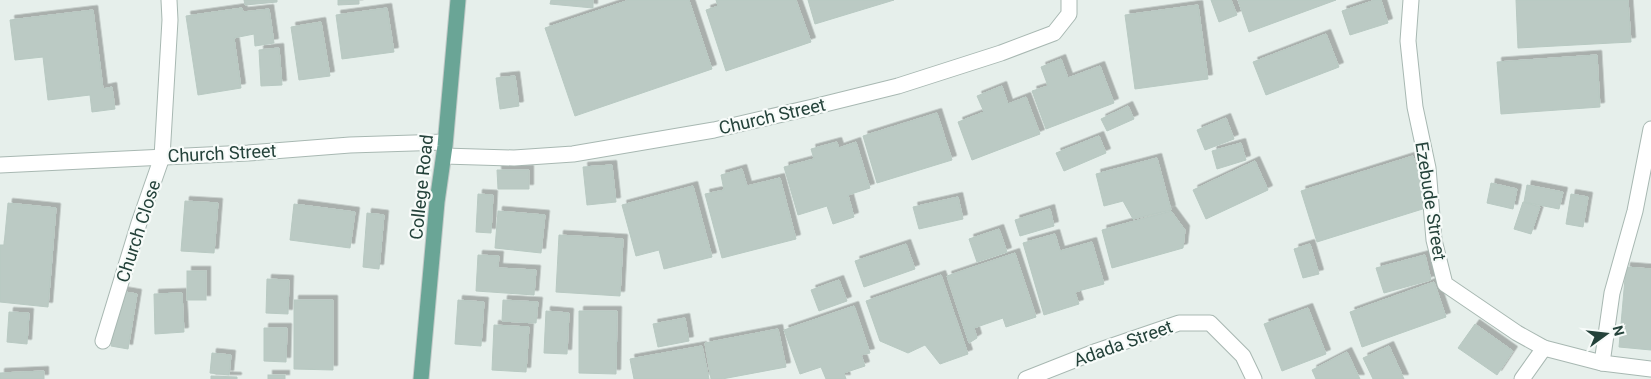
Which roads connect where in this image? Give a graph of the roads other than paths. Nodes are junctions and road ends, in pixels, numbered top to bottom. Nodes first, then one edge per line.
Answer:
1 (169, 0) edge
2 (458, 0) edge
3 (1069, 0) edge
4 (1411, 0) edge
5 (1651, 128) edge
6 (444, 149) junction
7 (162, 157) junction
8 (0, 166) edge
9 (103, 341) dead end
10 (1544, 348) junction
11 (1602, 363) junction
12 (1651, 369) edge
13 (421, 379) edge
14 (1026, 379) edge
15 (1254, 379) edge
16 (1522, 379) edge

1 - 7 street, Church Close
2 - 6 main road, College Road
3 - 6 street, Church Street
4 - 10 street, Ezebude Street
5 - 11 street
6 - 7 street, Church Street
6 - 13 main road, College Road
7 - 8 street, Church Street
7 - 9 street, Church Close
10 - 11 street, Ezebude Street
10 - 16 street
11 - 12 street, Ezebude Street
14 - 15 street, Adada Street

